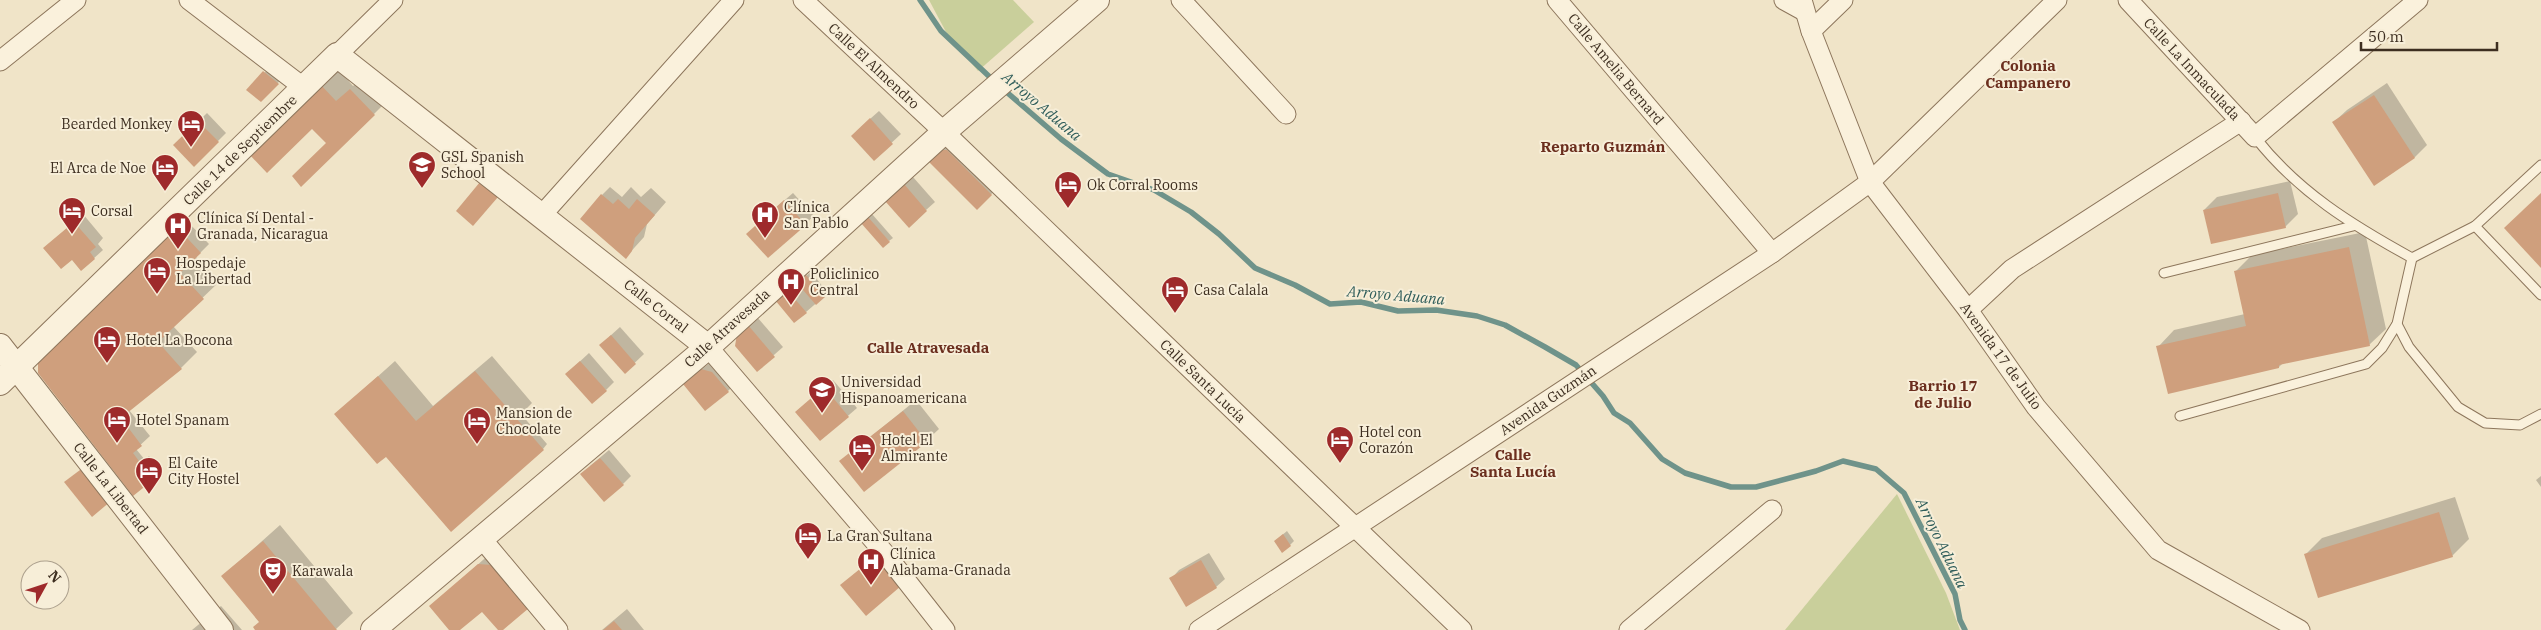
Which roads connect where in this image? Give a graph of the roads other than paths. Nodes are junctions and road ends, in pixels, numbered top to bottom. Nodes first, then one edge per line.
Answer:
1 (76, 0) edge
2 (189, 0) edge
3 (393, 0) edge
4 (734, 0) edge
5 (803, 0) edge
6 (1097, 0) edge
7 (1181, 0) edge
8 (1557, 0) edge
9 (1784, 0) edge
10 (1843, 0) edge
11 (2057, 0) edge
12 (2128, 0) edge
13 (2418, 0) edge
14 (1803, 5) edge
15 (1811, 31) junction
16 (337, 56) junction
17 (0, 61) edge
18 (304, 88) junction
19 (1286, 114) dead end
20 (2240, 121) junction
21 (944, 132) junction
22 (2255, 137) junction
23 (2541, 165) edge
24 (1870, 182) junction
25 (540, 217) junction
26 (2353, 226) junction
27 (2475, 226) junction
28 (1772, 253) junction
29 (2412, 258) junction
30 (2164, 273) dead end
31 (2541, 294) edge
32 (1968, 310) junction
33 (2397, 324) junction
34 (0, 346) edge
35 (708, 347) junction
36 (8, 375) edge
37 (2541, 414) edge
38 (2180, 416) dead end
39 (1772, 510) dead end
40 (1356, 528) junction
41 (482, 539) junction
42 (221, 630) edge
43 (373, 630) edge
44 (558, 630) edge
45 (945, 630) edge
46 (1199, 630) edge
47 (1462, 630) edge
48 (1629, 630) edge
49 (2300, 630) edge

1 - 17 street
2 - 18 street
3 - 16 street, Calle 14 de Septiembre
4 - 25 street
5 - 21 street, Calle El Almendro
6 - 21 street, Calle Atravesada
7 - 19 street
8 - 28 street, Calle Amelia Bernard
9 - 14 street
10 - 15 street
11 - 24 street, Avenida Guzmán
12 - 20 street, Calle La Inmaculada
13 - 22 street
14 - 15 street, Avenida 17 de Julio
15 - 24 street, Avenida 17 de Julio
16 - 18 street, Calle 14 de Septiembre
16 - 25 street, Calle Corral
18 - 36 street, Calle 14 de Septiembre
20 - 22 street, Calle La Inmaculada
20 - 32 street
21 - 35 street, Calle Atravesada
21 - 40 street, Calle Santa Lucía
22 - 26 lane
23 - 27 lane
24 - 28 street, Avenida Guzmán
24 - 32 street, Avenida 17 de Julio
25 - 35 street, Calle Corral
26 - 29 lane
26 - 30 lane
27 - 29 lane
27 - 31 lane
28 - 40 street, Avenida Guzmán
29 - 33 lane
32 - 49 street, Avenida 17 de Julio
33 - 37 lane
33 - 38 lane
34 - 36 street, Calle La Libertad
35 - 41 street, Calle Atravesada
35 - 45 street, Calle Corral
36 - 42 street, Calle La Libertad
39 - 48 street
40 - 46 street, Avenida Guzmán
40 - 47 street, Calle Santa Lucía
41 - 43 street, Calle Atravesada
41 - 44 street

